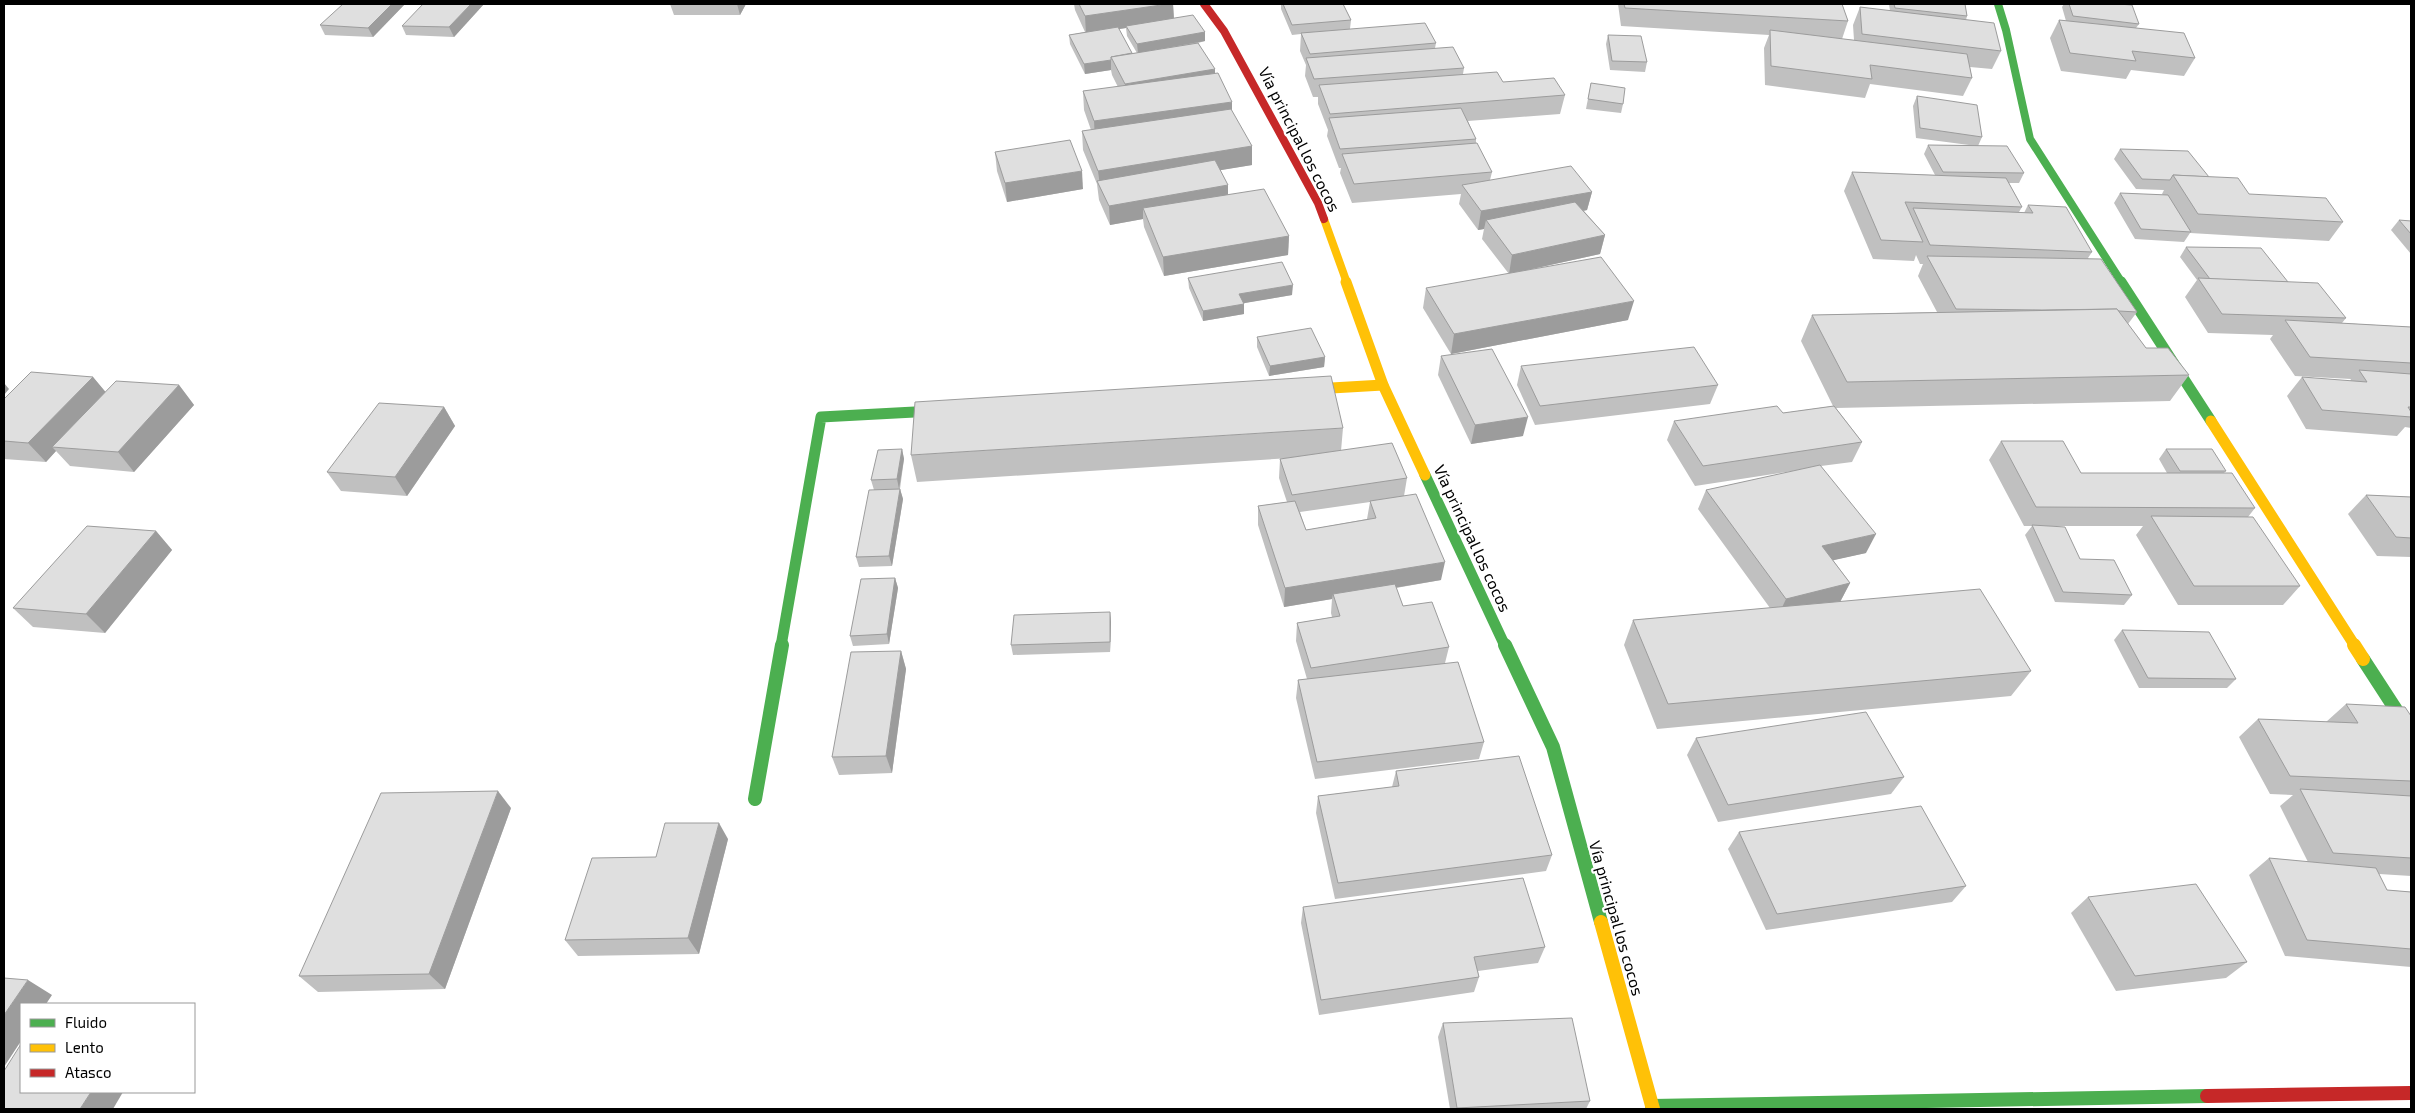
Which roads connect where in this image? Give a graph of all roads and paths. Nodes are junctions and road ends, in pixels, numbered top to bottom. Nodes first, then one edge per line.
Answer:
1 (1204, 4) edge
2 (1998, 4) edge
3 (1383, 385) junction
4 (1284, 391) edge
5 (959, 409) edge
6 (2411, 732) edge
7 (755, 799) dead end
8 (2411, 1093) edge
9 (1653, 1108) edge

1 - 3 street, Vía principal los cocos
2 - 6 street
3 - 4 street
3 - 9 street, Vía principal los cocos
5 - 7 street
8 - 9 street

